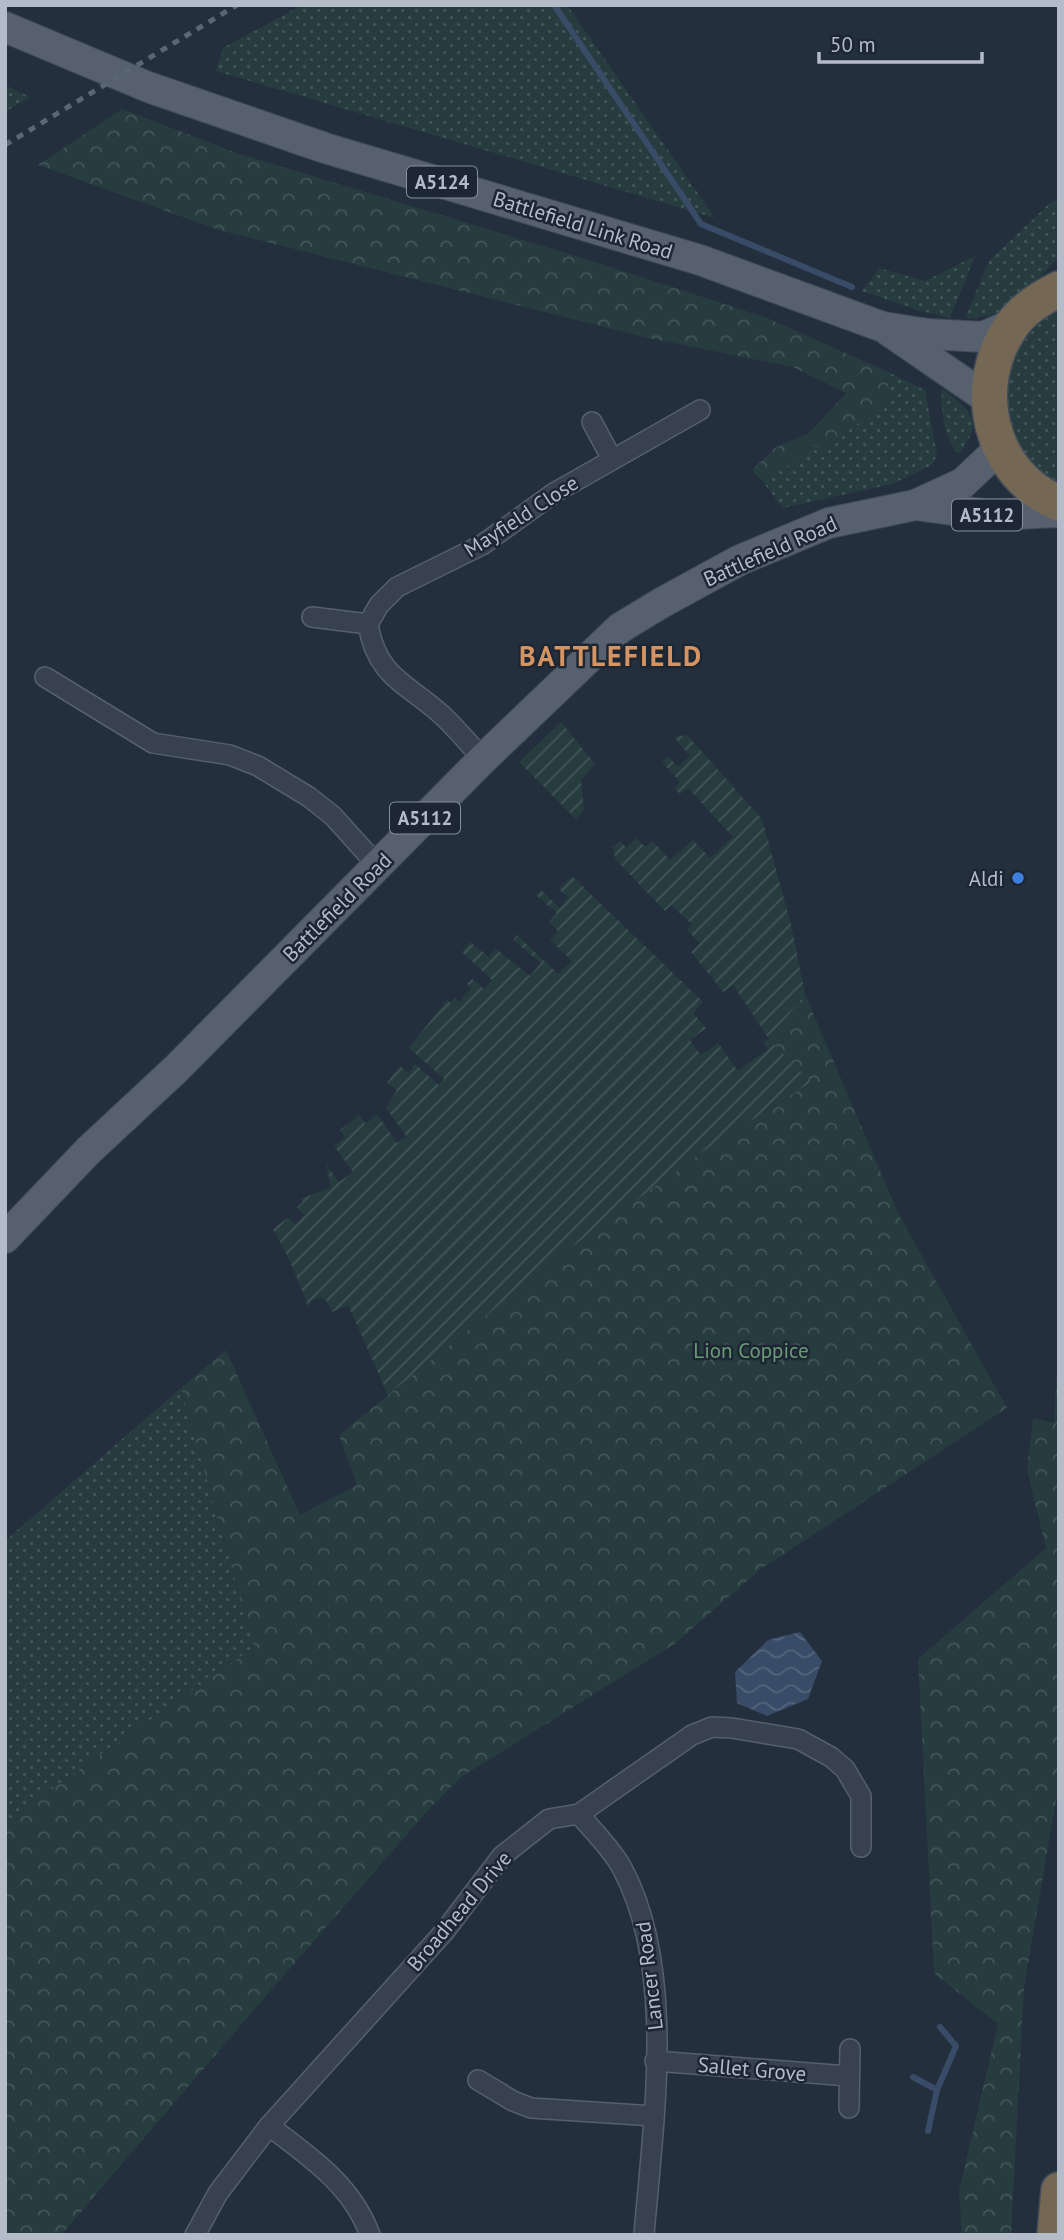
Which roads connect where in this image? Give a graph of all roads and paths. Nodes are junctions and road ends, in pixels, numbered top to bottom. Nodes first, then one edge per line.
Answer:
1 (5, 27) edge
2 (1059, 272) edge
3 (1048, 294) edge
4 (1012, 324) junction
5 (883, 327) junction
6 (988, 399) junction
7 (699, 410) dead end
8 (592, 422) dead end
9 (1000, 448) junction
10 (612, 459) junction
11 (1059, 503) edge
12 (915, 505) junction
13 (1059, 512) edge
14 (312, 617) dead end
15 (368, 624) junction
16 (45, 677) dead end
17 (483, 759) junction
18 (378, 866) junction
19 (5, 1238) edge
20 (579, 1814) junction
21 (861, 1847) dead end
22 (850, 2049) dead end
23 (655, 2061) junction
24 (848, 2077) junction
25 (478, 2080) dead end
26 (849, 2108) dead end
27 (654, 2116) junction
28 (269, 2126) junction
29 (1059, 2190) edge
30 (195, 2235) edge
31 (370, 2235) edge
32 (644, 2235) edge
33 (1055, 2235) edge

1 - 5 main road, Battlefield Link Road / A5124
2 - 3 highway
3 - 4 highway
4 - 5 main road, Battlefield Link Road / A5124
4 - 6 highway
5 - 6 main road, Battlefield Link Road / A5124
6 - 9 highway
7 - 10 street, Mayfield Close
8 - 10 street
9 - 11 highway
9 - 12 main road, Battlefield Road / A5112
10 - 15 street, Mayfield Close
12 - 13 main road, Battlefield Road / A5112
12 - 17 main road, Battlefield Road / A5112
14 - 15 street
15 - 17 street
16 - 18 street
17 - 18 main road, Battlefield Road / A5112
18 - 19 main road, Battlefield Road / A5112
20 - 21 street, Broadhead Drive
20 - 23 street, Lancer Road
20 - 28 street, Broadhead Drive
22 - 24 street
23 - 24 street, Sallet Grove
23 - 27 street, Lancer Road
24 - 26 street
25 - 27 street
27 - 32 street, Lancer Road
28 - 30 street, Broadhead Drive
28 - 31 street
29 - 33 highway

